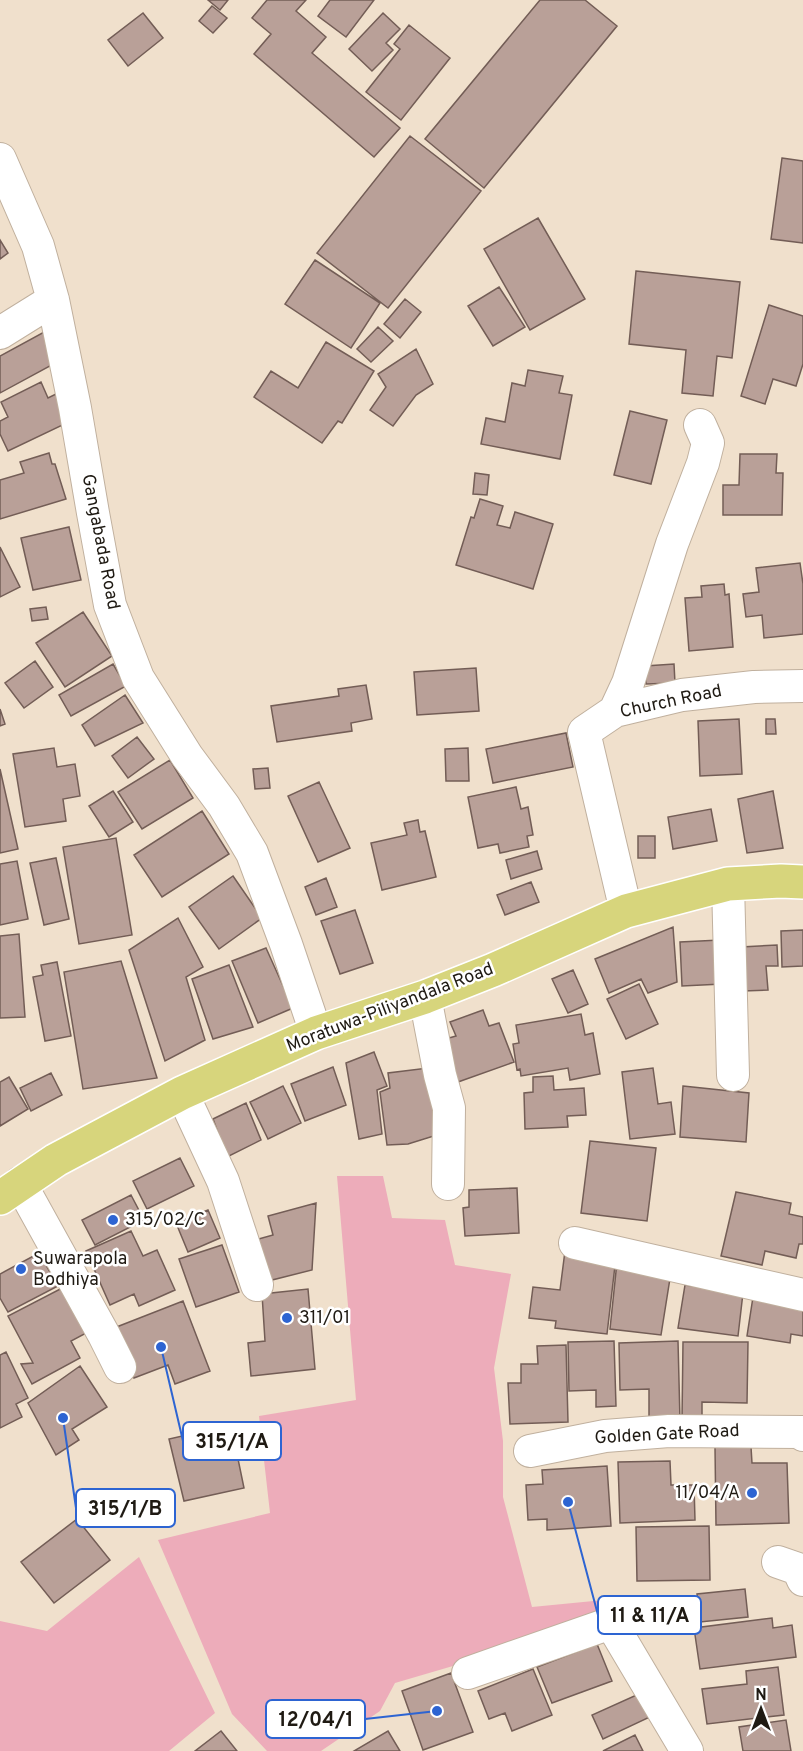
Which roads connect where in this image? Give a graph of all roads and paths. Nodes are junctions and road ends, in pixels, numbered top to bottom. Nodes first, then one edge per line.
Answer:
1 (0, 159) edge
2 (53, 300) junction
3 (0, 333) edge
4 (700, 425) dead end
5 (803, 686) edge
6 (615, 711) junction
7 (803, 882) edge
8 (728, 884) junction
9 (626, 911) junction
10 (425, 997) junction
11 (316, 1033) junction
12 (733, 1075) dead end
13 (182, 1093) junction
14 (448, 1184) dead end
15 (10, 1190) edge
16 (575, 1243) dead end
17 (256, 1285) dead end
18 (803, 1295) edge
19 (120, 1367) dead end
20 (803, 1434) edge
21 (530, 1451) dead end
22 (778, 1562) dead end
23 (803, 1580) edge
24 (468, 1673) dead end
25 (687, 1751) edge

1 - 2 street, Gangabada Road
2 - 3 street
2 - 11 street, Gangabada Road
4 - 6 street
5 - 6 street, Church Road
6 - 9 street, Church Road
7 - 8 main road, Moratuwa-Piliyandala Road
8 - 9 main road, Moratuwa-Piliyandala Road
8 - 12 street
9 - 10 main road, Moratuwa-Piliyandala Road
10 - 11 main road, Moratuwa-Piliyandala Road
10 - 14 street
11 - 13 main road, Moratuwa-Piliyandala Road
13 - 15 main road, Moratuwa-Piliyandala Road
13 - 17 street
15 - 19 street
16 - 18 street
20 - 21 street, Golden Gate Road
22 - 23 street
24 - 25 street

